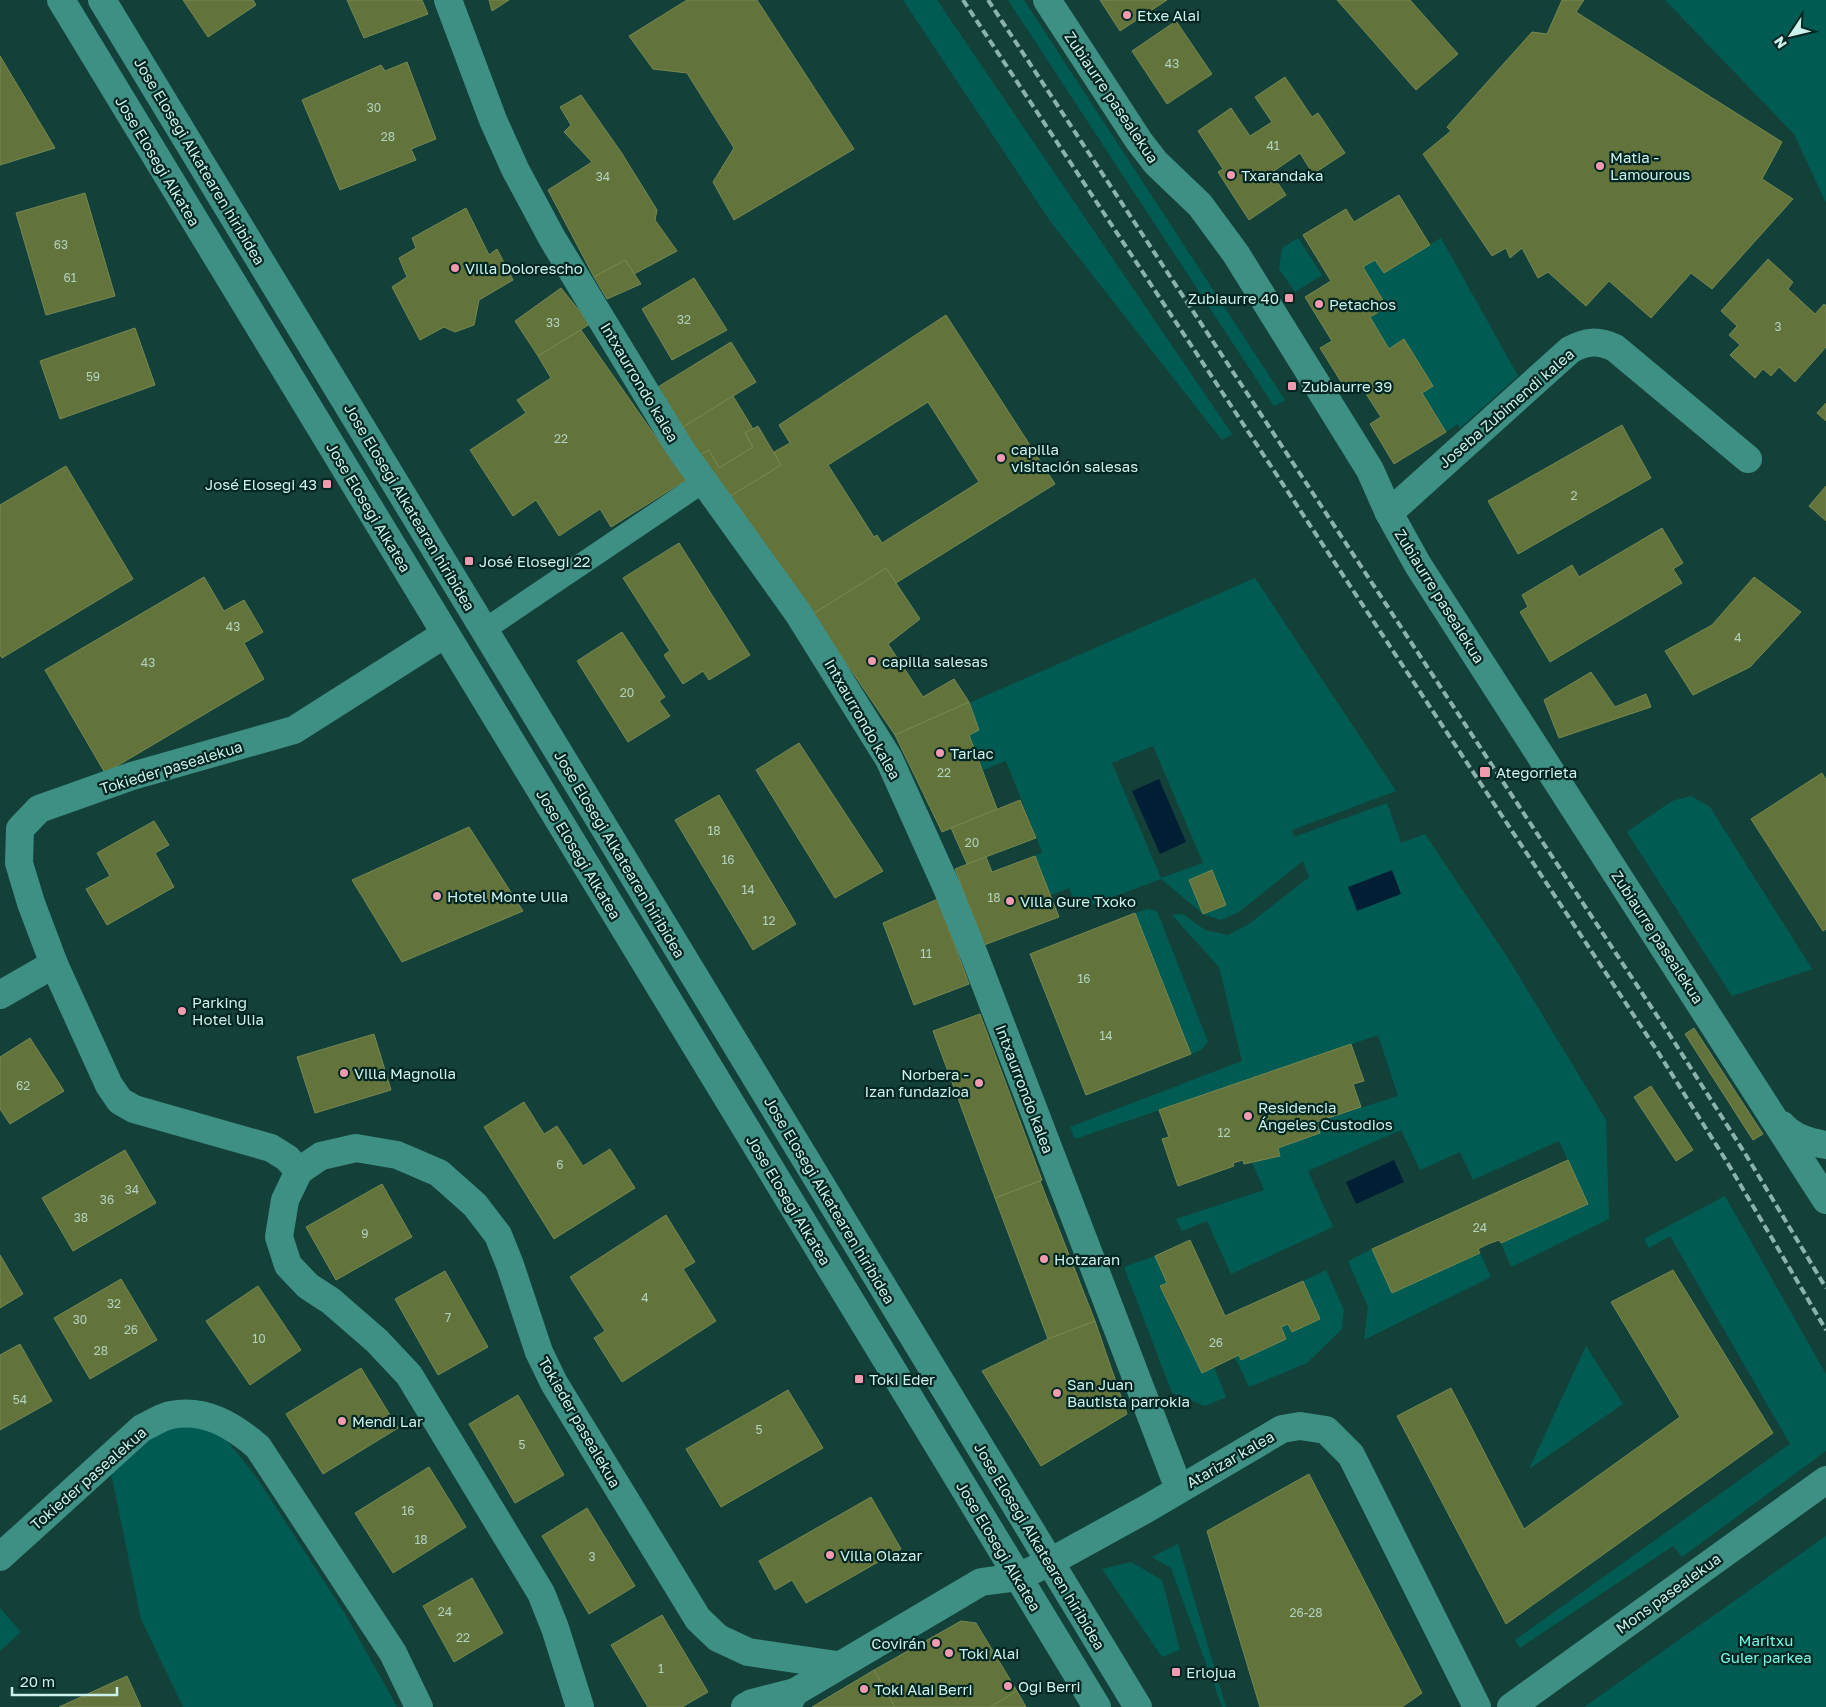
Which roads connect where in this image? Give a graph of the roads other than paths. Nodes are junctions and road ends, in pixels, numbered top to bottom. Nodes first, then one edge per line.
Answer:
1 (60, 0) edge
2 (102, 0) edge
3 (448, 0) edge
4 (1047, 0) edge
5 (1748, 459) dead end
6 (703, 482) junction
7 (1389, 513) junction
8 (484, 630) junction
9 (445, 634) junction
10 (54, 964) junction
11 (0, 995) edge
12 (1775, 1119) junction
13 (1826, 1144) edge
14 (299, 1171) junction
15 (1826, 1200) edge
16 (1826, 1480) edge
17 (1180, 1489) junction
18 (0, 1557) edge
19 (1050, 1562) junction
20 (1018, 1577) junction
21 (837, 1665) junction
22 (790, 1700) edge
23 (419, 1707) edge
24 (580, 1707) edge
25 (745, 1707) edge
26 (1097, 1707) edge
27 (1138, 1707) edge
28 (1477, 1707) edge
29 (1510, 1707) edge

1 - 9 street, Jose Elosegi Alkatea
2 - 8 street, Jose Elosegi Alkatearen hiribidea
3 - 6 street, Intxaurrondo kalea
4 - 7 street, Zubiaurre pasealekua
5 - 7 street, Joseba Zubimendi kalea
6 - 8 street
6 - 17 street, Intxaurrondo kalea
7 - 12 street, Zubiaurre pasealekua
8 - 19 street, Jose Elosegi Alkatearen hiribidea
9 - 10 street, Tokieder pasealekua
9 - 20 street, Jose Elosegi Alkatea
10 - 11 street
10 - 14 street, Tokieder pasealekua
12 - 13 street
12 - 15 street, Zubiaurre pasealekua
14 - 21 street, Tokieder pasealekua
14 - 24 street, Tokieder pasealekua
16 - 29 street, Mons pasealekua
17 - 19 street, Atarizar kalea
17 - 28 street, Atarizar kalea
18 - 23 street, Tokieder pasealekua
19 - 20 street, Atarizar kalea
19 - 27 street, Jose Elosegi Alkatearen hiribidea
20 - 21 street, Atarizar kalea
20 - 26 street, Jose Elosegi Alkatea
21 - 22 street, Atarizar kalea
22 - 25 street, Atarizar kalea

